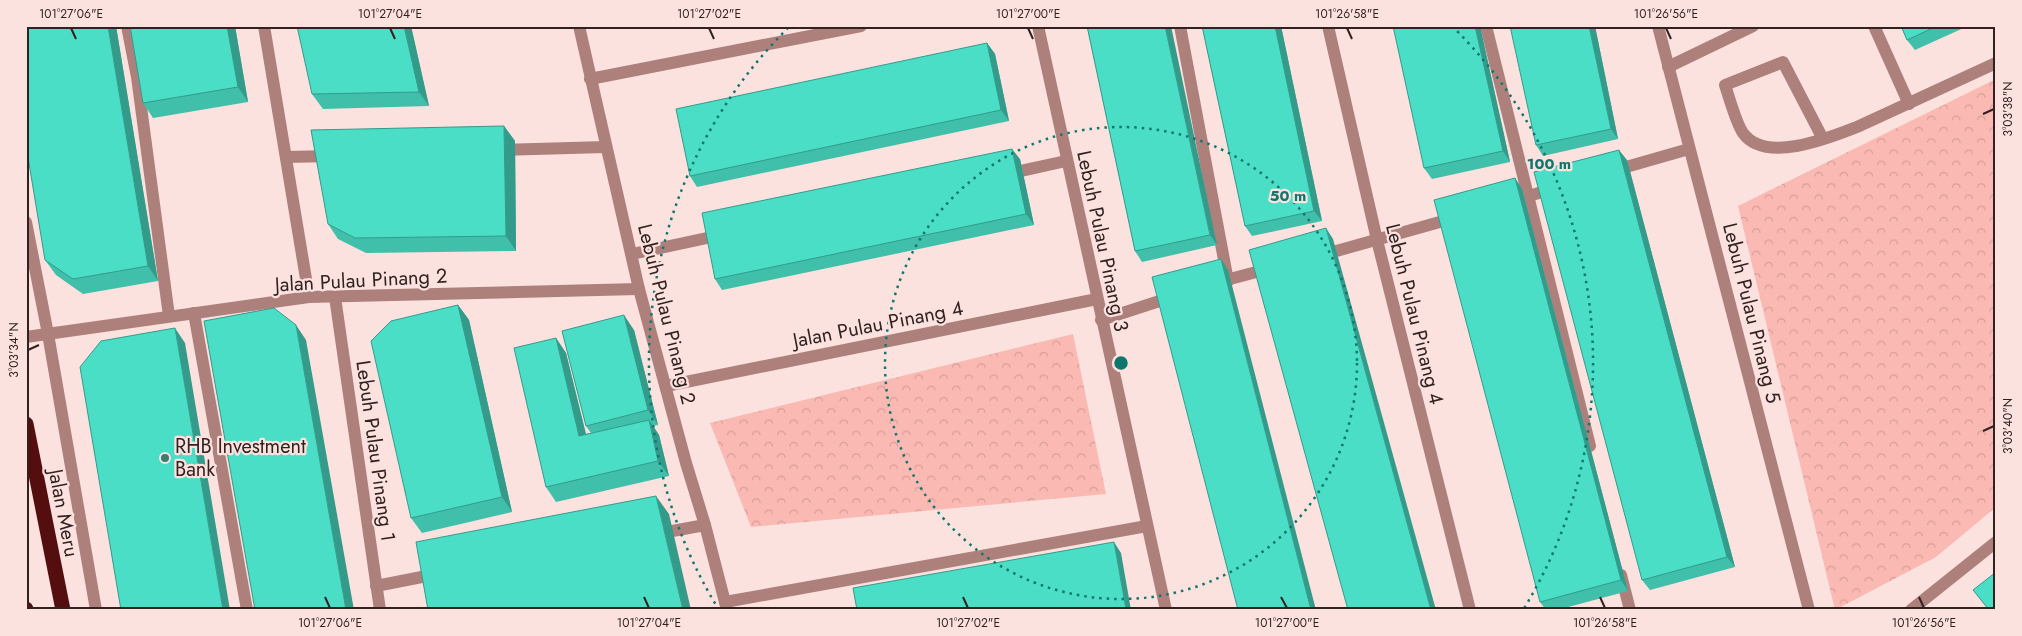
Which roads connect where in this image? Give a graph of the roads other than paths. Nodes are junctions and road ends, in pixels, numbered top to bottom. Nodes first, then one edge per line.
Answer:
1 (127, 26) edge
2 (264, 26) edge
3 (579, 26) edge
4 (861, 26) edge
5 (1038, 26) edge
6 (1180, 26) edge
7 (1328, 26) edge
8 (1486, 26) edge
9 (1658, 26) edge
10 (1753, 26) edge
11 (1874, 26) edge
12 (1996, 63) edge
13 (1668, 66) junction
14 (590, 79) junction
15 (1909, 104) junction
16 (1823, 139) junction
17 (606, 147) junction
18 (1689, 149) junction
19 (489, 150) edge
20 (344, 155) edge
21 (286, 157) junction
22 (1066, 161) junction
23 (1604, 174) edge
24 (998, 175) edge
25 (1566, 185) edge
26 (1528, 196) junction
27 (1500, 204) edge
28 (1462, 215) edge
29 (26, 222) edge
30 (738, 231) edge
31 (1377, 240) junction
32 (632, 254) junction
33 (1312, 257) edge
34 (1284, 264) edge
35 (1229, 284) junction
36 (1201, 288) edge
37 (639, 289) junction
38 (1183, 294) edge
39 (309, 297) junction
40 (335, 297) junction
41 (1097, 299) junction
42 (194, 313) junction
43 (169, 316) junction
44 (1101, 320) junction
45 (48, 334) junction
46 (26, 337) edge
47 (666, 386) junction
48 (26, 424) edge
49 (1592, 456) dead end
50 (705, 525) junction
51 (1147, 526) junction
52 (647, 536) edge
53 (1996, 542) edge
54 (1618, 562) edge
55 (453, 572) edge
56 (376, 586) junction
57 (726, 606) edge
58 (63, 610) edge
59 (96, 610) edge
60 (247, 610) edge
61 (380, 610) edge
62 (1166, 610) edge
63 (1470, 610) edge
64 (1630, 610) edge
65 (1809, 610) edge
66 (1912, 610) edge

1 - 43 street
2 - 21 street
3 - 14 street, Lebuh Pulau Pinang 2
4 - 14 street
5 - 22 street, Lebuh Pulau Pinang 3
6 - 35 street
7 - 31 street, Lebuh Pulau Pinang 4
8 - 26 street
9 - 13 street, Lebuh Pulau Pinang 5
10 - 13 street
11 - 15 street
12 - 15 street
13 - 18 street, Lebuh Pulau Pinang 5
14 - 17 street, Lebuh Pulau Pinang 2
15 - 16 street
16 - 16 street
17 - 19 street
17 - 32 street, Lebuh Pulau Pinang 2
18 - 23 street
18 - 65 street, Lebuh Pulau Pinang 5
20 - 21 street
21 - 39 street
22 - 24 street
22 - 41 street, Lebuh Pulau Pinang 3
25 - 26 street
26 - 27 street
26 - 49 street
28 - 31 street
29 - 45 street
30 - 32 street
31 - 33 street
31 - 63 street, Lebuh Pulau Pinang 4
32 - 37 street, Lebuh Pulau Pinang 2
34 - 35 street
35 - 36 street
37 - 40 street, Jalan Pulau Pinang 2
37 - 47 street, Lebuh Pulau Pinang 2
38 - 44 street
39 - 40 street, Jalan Pulau Pinang 2
39 - 42 street, Jalan Pulau Pinang 2
40 - 56 street, Lebuh Pulau Pinang 1
41 - 44 street, Lebuh Pulau Pinang 3
41 - 47 street, Jalan Pulau Pinang 4
42 - 43 street, Jalan Pulau Pinang 2
42 - 60 street
43 - 45 street, Jalan Pulau Pinang 2
44 - 51 street, Lebuh Pulau Pinang 3
45 - 46 street, Jalan Pulau Pinang 2
45 - 59 street
47 - 50 street, Lebuh Pulau Pinang 2
48 - 58 highway, Jalan Meru
50 - 52 street
50 - 57 street, Lebuh Pulau Pinang 2
51 - 57 street
51 - 62 street, Lebuh Pulau Pinang 3
53 - 66 street
54 - 64 street
55 - 56 street
56 - 61 street, Lebuh Pulau Pinang 1

